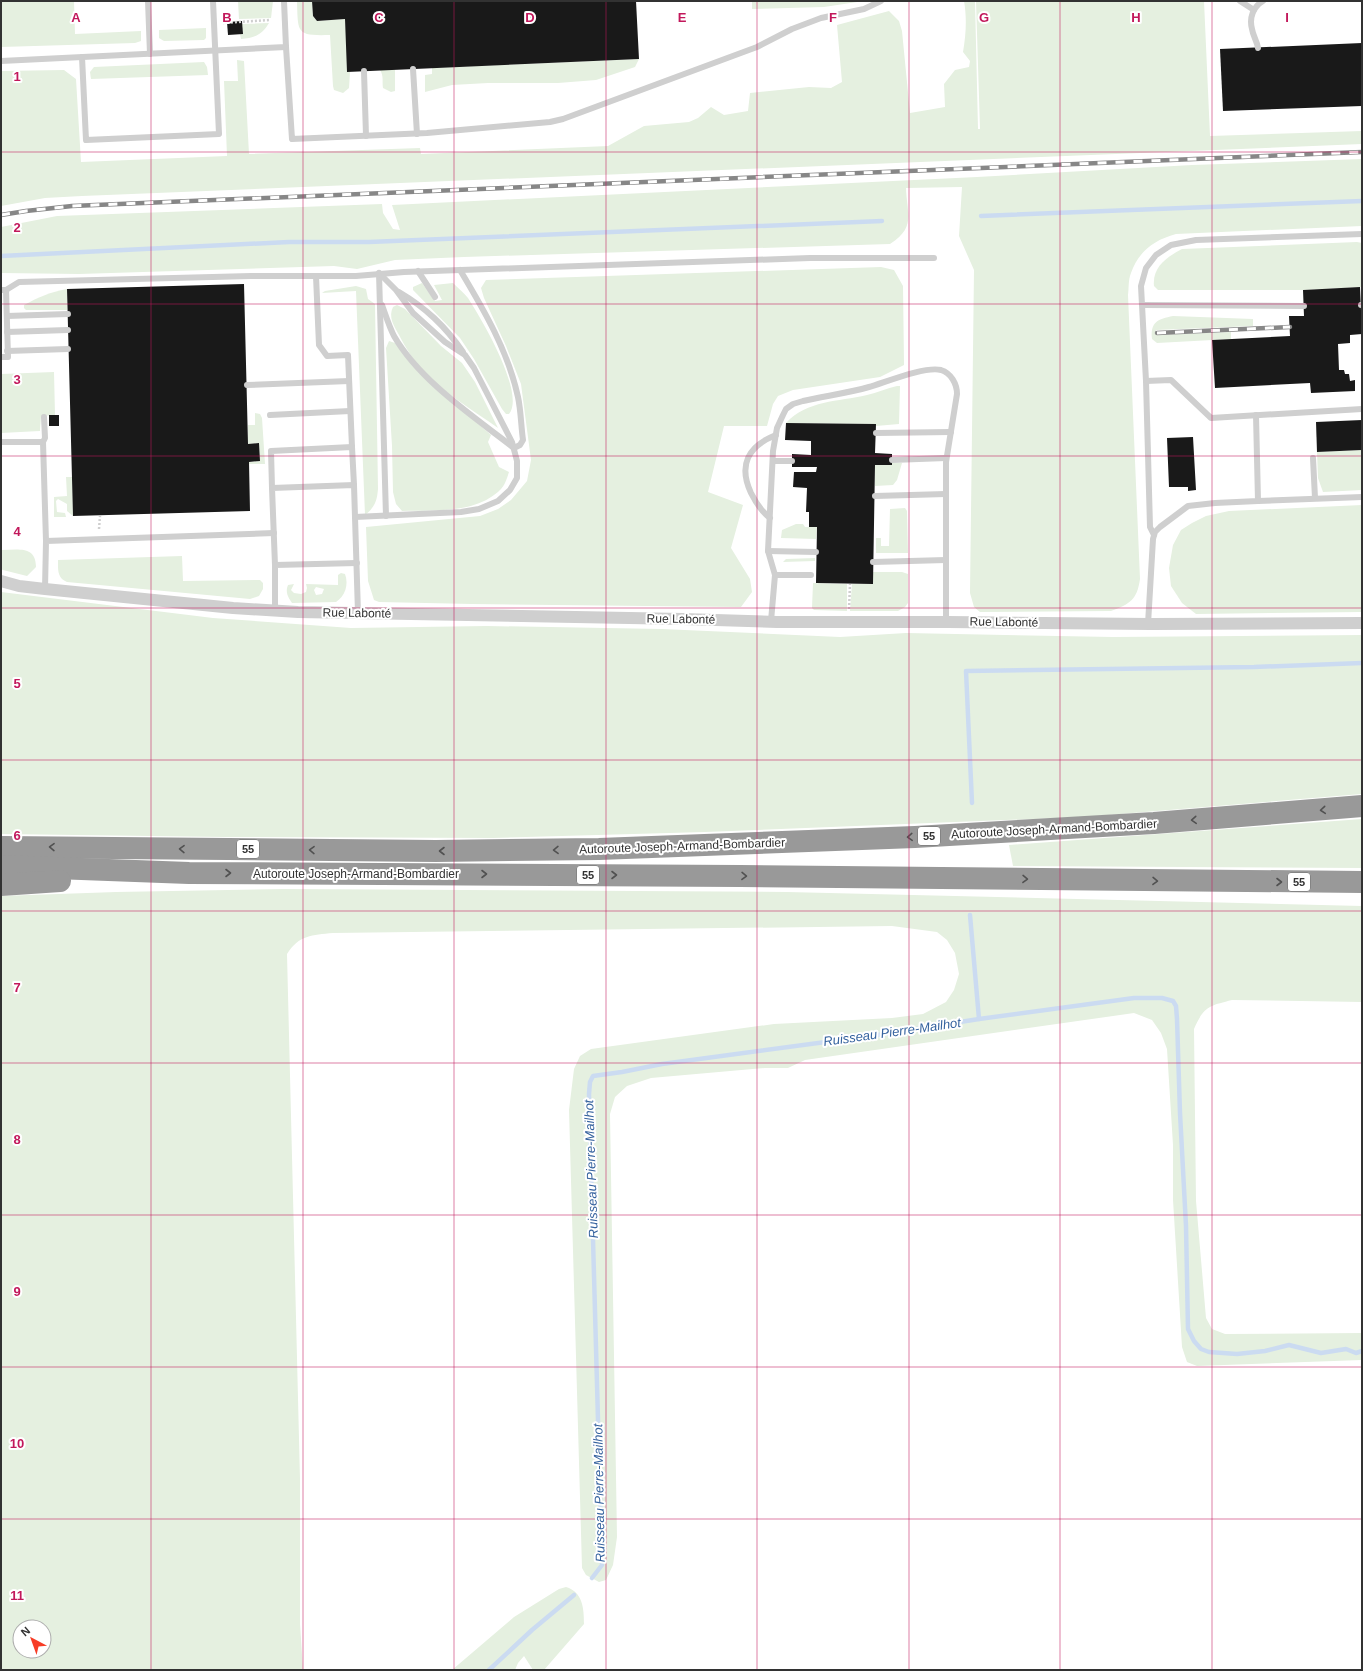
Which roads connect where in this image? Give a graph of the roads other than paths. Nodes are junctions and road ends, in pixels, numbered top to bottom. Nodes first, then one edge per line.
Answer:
1 (148, 1) edge
2 (213, 1) edge
3 (284, 1) edge
4 (881, 1) edge
5 (1240, 1) edge
6 (1263, 1) edge
7 (1254, 10) junction
8 (286, 47) junction
9 (1258, 48) dead end
10 (215, 51) junction
11 (150, 54) junction
12 (82, 57) junction
13 (1, 61) edge
14 (413, 69) dead end
15 (364, 71) dead end
16 (417, 134) junction
17 (366, 136) junction
18 (1362, 234) edge
19 (934, 258) dead end
20 (460, 270) junction
21 (418, 271) junction
22 (379, 273) junction
23 (316, 276) junction
24 (4, 290) edge
25 (396, 290) junction
26 (435, 297) dead end
27 (380, 299) junction
28 (1142, 305) junction
29 (1304, 306) dead end
30 (68, 314) dead end
31 (7, 316) junction
32 (68, 330) dead end
33 (7, 332) junction
34 (68, 349) dead end
35 (8, 351) junction
36 (465, 355) junction
37 (1, 357) edge
38 (349, 381) junction
39 (1146, 381) junction
40 (247, 386) dead end
41 (1362, 409) edge
42 (350, 411) junction
43 (270, 415) dead end
44 (1256, 415) junction
45 (44, 418) dead end
46 (951, 432) junction
47 (876, 433) dead end
48 (776, 435) junction
49 (1, 442) edge
50 (43, 442) junction
51 (352, 447) junction
52 (514, 448) junction
53 (946, 458) junction
54 (1313, 458) dead end
55 (892, 460) dead end
56 (773, 461) junction
57 (792, 461) dead end
58 (354, 485) junction
59 (272, 488) junction
60 (946, 494) junction
61 (875, 496) dead end
62 (1362, 496) edge
63 (1314, 498) junction
64 (1258, 501) junction
65 (386, 516) junction
66 (355, 517) junction
67 (770, 518) junction
68 (274, 533) junction
69 (1154, 535) junction
70 (46, 541) junction
71 (768, 551) junction
72 (816, 552) dead end
73 (946, 560) junction
74 (873, 562) dead end
75 (356, 563) junction
76 (275, 565) junction
77 (775, 575) junction
78 (811, 575) dead end
79 (1, 581) edge
80 (45, 589) junction
81 (275, 611) junction
82 (358, 613) junction
83 (770, 622) junction
84 (946, 622) junction
85 (1362, 623) edge
86 (1148, 624) junction
87 (1362, 806) edge
88 (1, 847) edge
89 (1, 866) edge
90 (189, 873) junction
91 (1360, 883) edge
92 (1, 884) edge

1 - 11 lane
2 - 10 lane
3 - 8 lane
4 - 16 lane
5 - 7 lane
6 - 7 lane
7 - 9 lane
8 - 10 lane
8 - 17 lane
10 - 11 lane
10 - 12 lane
11 - 12 lane
12 - 13 lane
14 - 16 lane
15 - 17 lane
16 - 17 lane
18 - 28 lane
19 - 20 lane
20 - 21 lane
20 - 52 lane
21 - 22 lane
21 - 26 lane
22 - 23 lane
22 - 25 lane
22 - 27 lane
23 - 24 lane
23 - 38 lane
24 - 31 lane
25 - 36 lane
25 - 36 lane
27 - 52 lane
27 - 65 lane
28 - 29 lane
28 - 39 lane
30 - 31 lane
31 - 33 lane
32 - 33 lane
33 - 35 lane
34 - 35 lane
35 - 37 lane
36 - 52 lane
38 - 40 lane
38 - 42 lane
39 - 44 lane
39 - 69 lane
41 - 44 lane
42 - 43 lane
42 - 51 lane
44 - 64 lane
45 - 50 lane
46 - 47 lane
46 - 48 lane
46 - 53 lane
48 - 56 lane
48 - 67 lane
49 - 50 lane
50 - 70 lane
51 - 58 lane
51 - 59 lane
52 - 65 lane
53 - 55 lane
53 - 60 lane
54 - 63 lane
56 - 57 lane
56 - 67 lane
58 - 59 lane
58 - 66 lane
59 - 68 lane
60 - 61 lane
60 - 73 lane
62 - 63 lane
63 - 64 lane
64 - 69 lane
65 - 66 lane
66 - 75 lane
67 - 71 lane
68 - 70 lane
68 - 76 lane
69 - 86 lane
70 - 80 lane
71 - 72 lane
71 - 77 lane
73 - 74 lane
73 - 84 lane
75 - 76 lane
75 - 82 lane
76 - 81 lane
77 - 78 lane
77 - 83 lane
79 - 80 street, Rue Labonté
80 - 81 street, Rue Labonté
81 - 82 street, Rue Labonté
82 - 83 street, Rue Labonté
83 - 84 street, Rue Labonté
84 - 86 street, Rue Labonté
85 - 86 street, Rue Labonté
87 -> 88 highway, Autoroute Joseph-Armand-Bombardier / 55
89 - 90 highway
90 -> 91 highway, Autoroute Joseph-Armand-Bombardier / 55
90 - 92 highway

